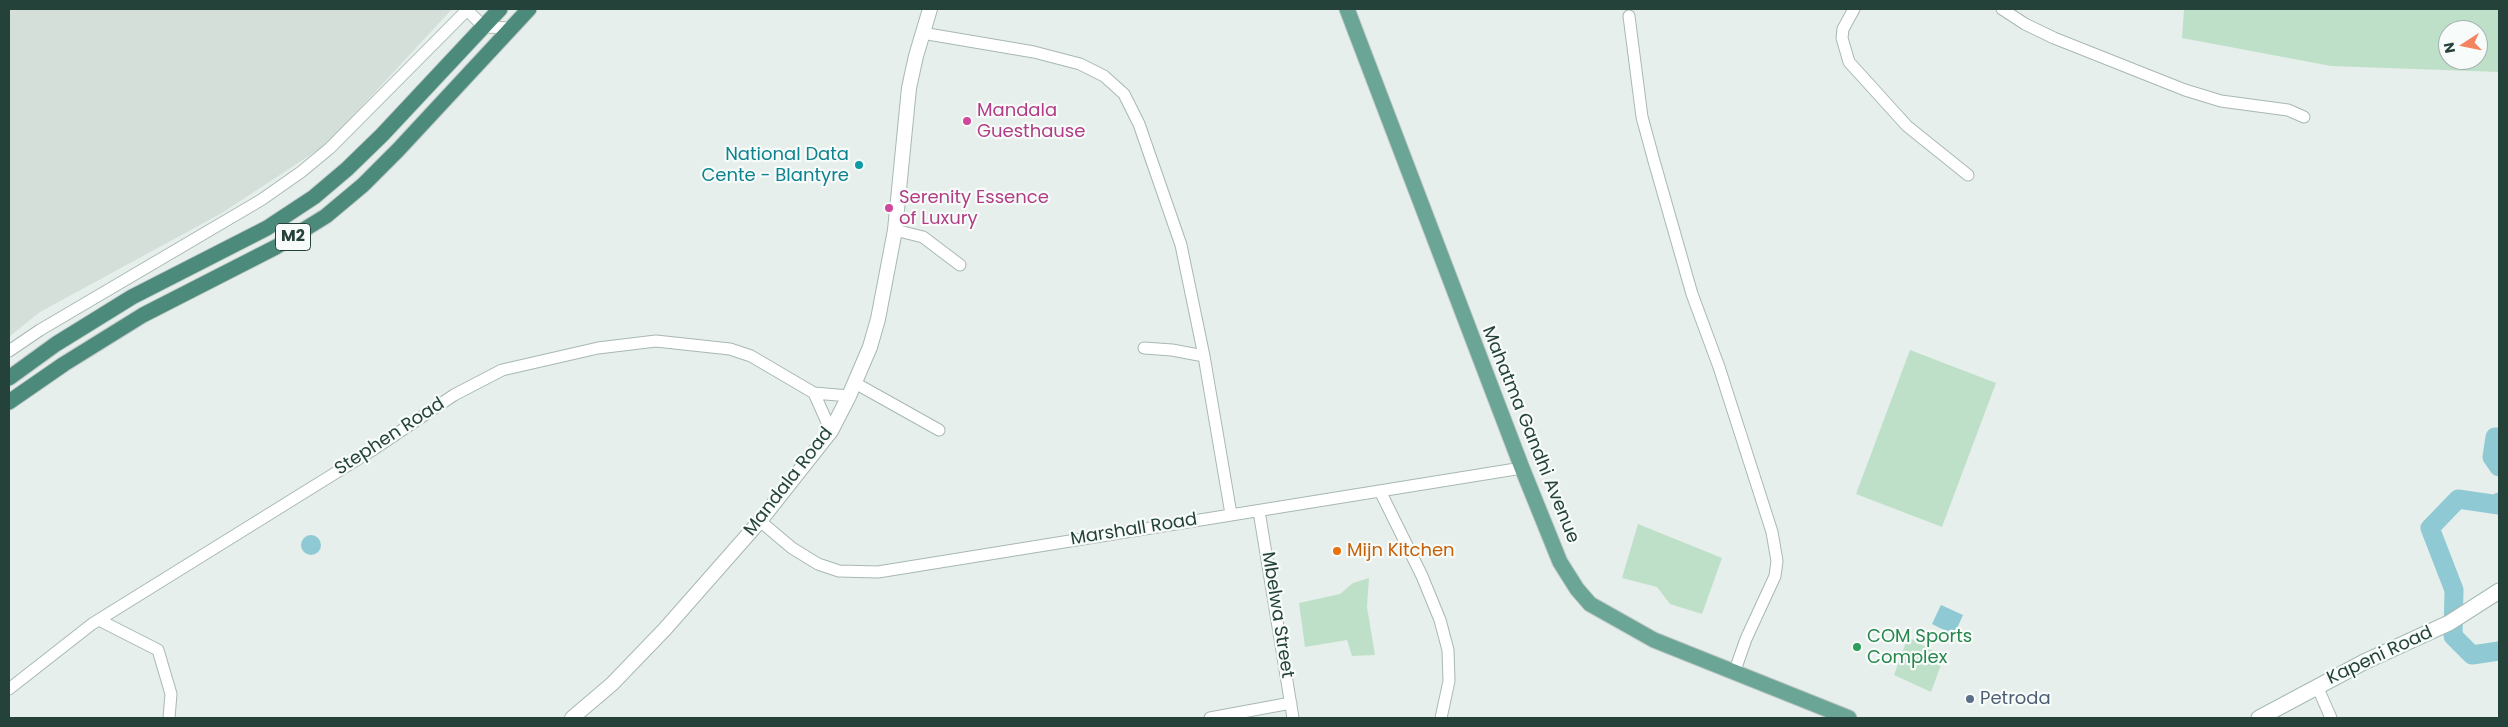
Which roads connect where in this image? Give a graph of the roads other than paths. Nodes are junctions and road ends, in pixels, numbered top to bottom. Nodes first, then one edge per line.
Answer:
1 (467, 9) edge
2 (500, 9) edge
3 (530, 9) edge
4 (930, 9) edge
5 (1347, 9) edge
6 (1854, 9) edge
7 (2002, 9) edge
8 (1629, 16) dead end
9 (484, 27) junction
10 (512, 28) junction
11 (922, 33) junction
12 (2304, 117) dead end
13 (1968, 175) dead end
14 (896, 230) junction
15 (960, 265) dead end
16 (1144, 348) dead end
17 (9, 351) edge
18 (1204, 356) junction
19 (9, 378) edge
20 (855, 383) junction
21 (814, 393) junction
22 (850, 396) junction
23 (9, 402) edge
24 (939, 430) dead end
25 (831, 432) junction
26 (1522, 468) junction
27 (1380, 490) junction
28 (1259, 511) junction
29 (1231, 514) junction
30 (760, 521) junction
31 (2499, 591) edge
32 (99, 620) junction
33 (1734, 673) junction
34 (2317, 686) junction
35 (9, 690) edge
36 (1291, 704) junction
37 (169, 718) edge
38 (572, 718) edge
39 (1210, 718) edge
40 (1293, 718) edge
41 (1441, 718) edge
42 (1849, 718) edge
43 (2259, 718) edge
44 (2331, 718) edge

1 - 9 street
1 - 17 street
2 - 9 highway, M2
3 - 10 highway, M2
4 - 11 street, Mandala Road
5 - 26 main road, Mahatma Gandhi Avenue
6 - 13 street
7 - 12 street
8 - 33 street
9 - 10 street
9 - 19 highway, M2
10 - 23 highway, M2
11 - 14 street, Mandala Road
11 - 18 street
14 - 15 street
14 - 20 street, Mandala Road
16 - 18 street
18 - 29 street
20 - 22 street, Mandala Road
20 - 24 street
21 - 22 street, Stephen Road
21 - 25 street
21 - 32 street, Stephen Road
22 - 25 street, Mandala Road
25 - 30 street, Mandala Road
26 - 27 street, Marshall Road
26 - 33 main road, Mahatma Gandhi Avenue
27 - 28 street, Marshall Road
27 - 41 street
28 - 29 street, Marshall Road
28 - 36 street, Mbelwa Street
29 - 30 street, Marshall Road
30 - 38 street, Mandala Road
31 - 34 main road, Kapeni Road
32 - 35 street, Stephen Road
32 - 37 street
33 - 42 main road, Mahatma Gandhi Avenue
34 - 43 main road, Kapeni Road
34 - 44 street
36 - 39 street
36 - 40 street, Mbelwa Street

